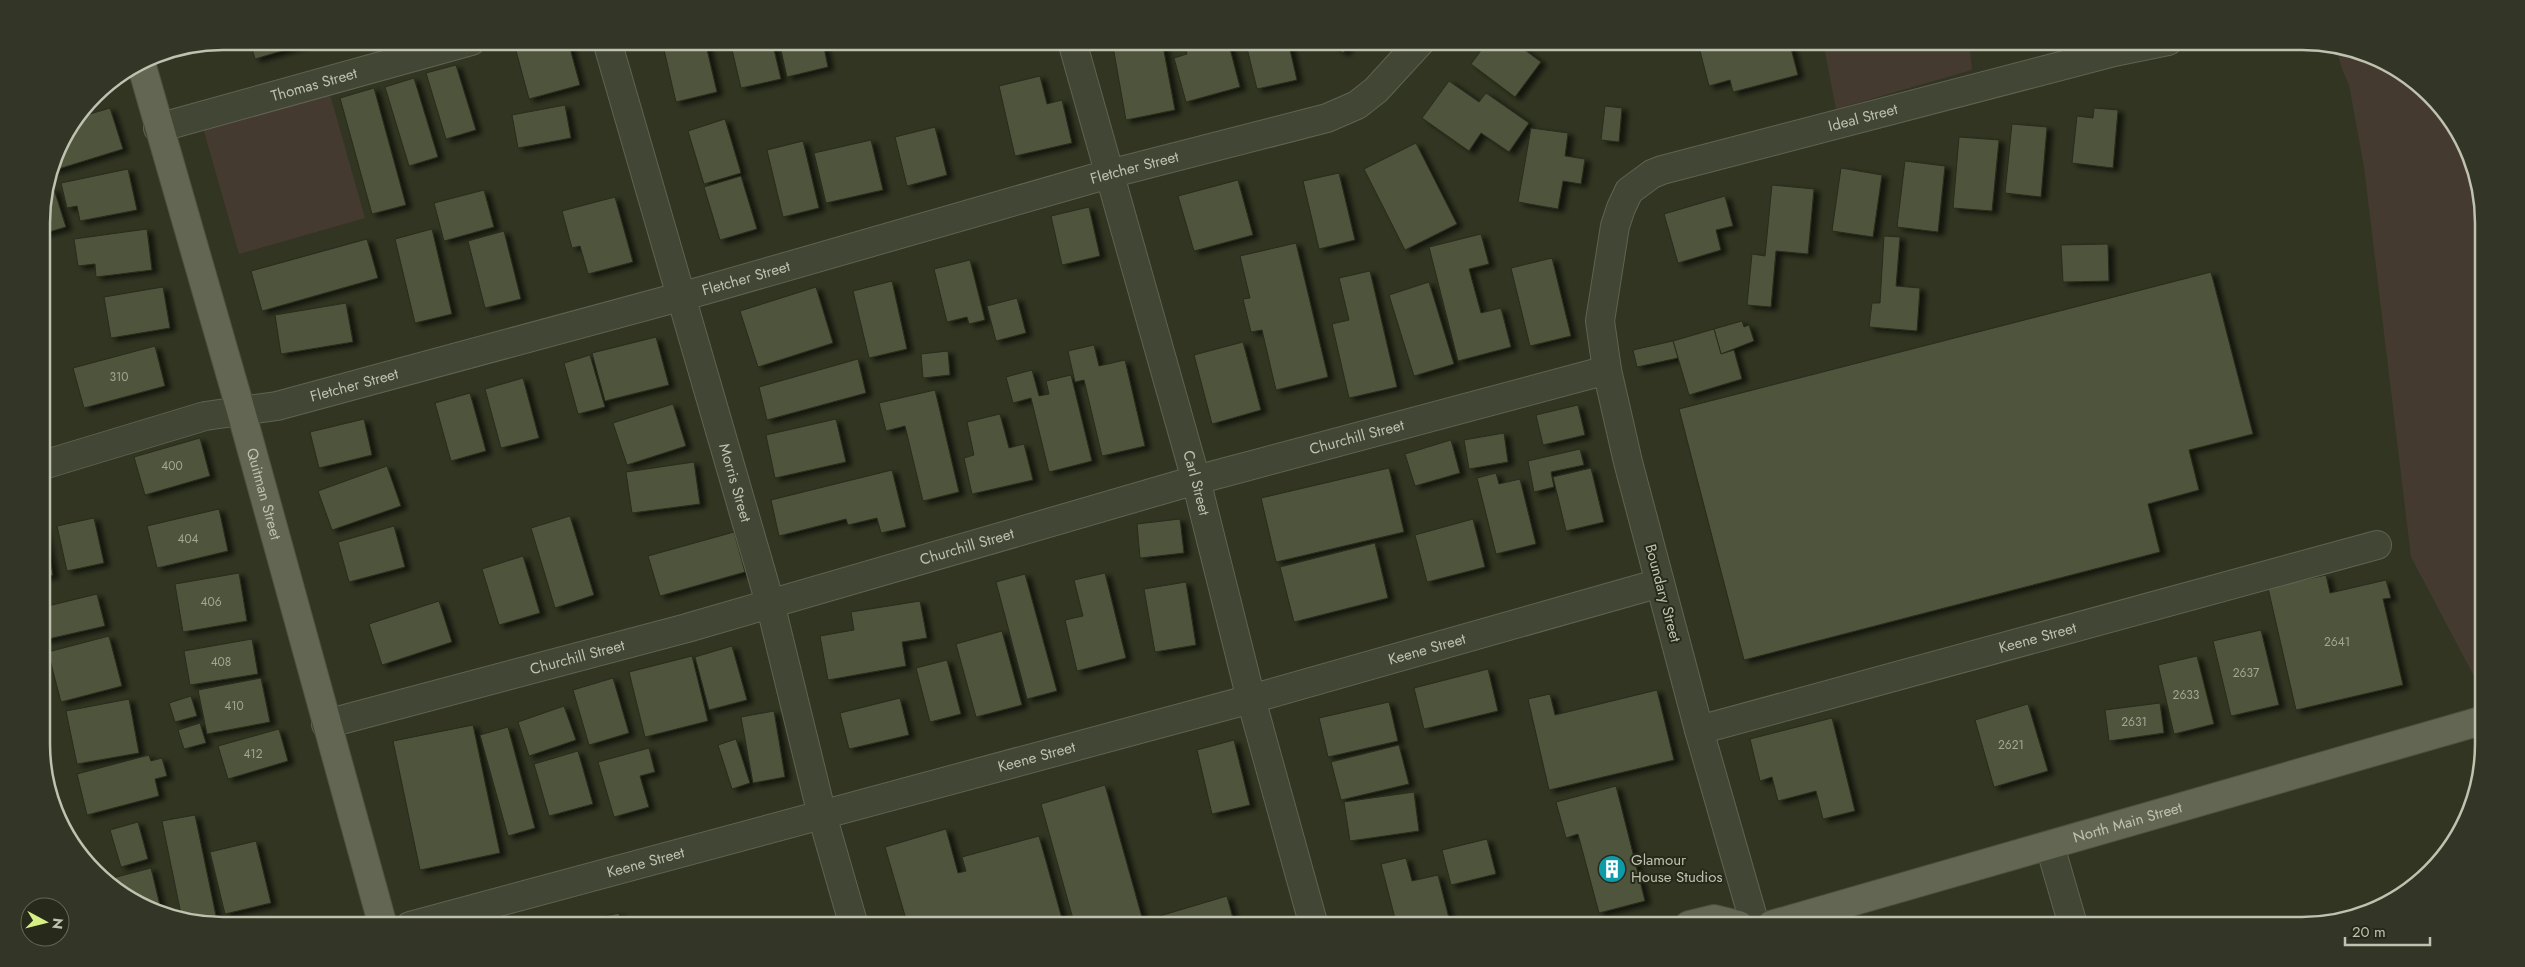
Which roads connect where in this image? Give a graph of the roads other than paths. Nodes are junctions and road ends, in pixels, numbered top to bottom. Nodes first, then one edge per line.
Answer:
1 (439, 50) edge
2 (610, 50) edge
3 (1075, 50) edge
4 (1413, 50) edge
5 (2103, 50) edge
6 (143, 70) edge
7 (158, 128) junction
8 (1109, 174) junction
9 (1610, 256) joint
10 (681, 296) junction
11 (1607, 370) junction
12 (241, 411) junction
13 (50, 463) edge
14 (1196, 480) junction
15 (2377, 545) dead end
16 (1660, 583) junction
17 (770, 603) junction
18 (1251, 698) junction
19 (2475, 723) edge
20 (326, 724) junction
21 (1699, 730) junction
22 (822, 815) junction
23 (2050, 846) junction
24 (380, 917) edge
25 (443, 917) edge
26 (851, 917) edge
27 (1312, 917) edge
28 (1752, 917) edge
29 (1802, 917) edge
30 (2071, 917) edge

1 - 7 street, Thomas Street
2 - 10 street, Morris Street
3 - 8 street, Carl Street
4 - 8 street, Fletcher Street
5 - 9 street, Ideal Street
6 - 7 main road, Quitman Street
7 - 12 main road, Quitman Street
8 - 10 street, Fletcher Street
8 - 14 street, Carl Street
9 - 11 street, Boundary Street
10 - 12 street, Fletcher Street
10 - 17 street, Morris Street
11 - 14 street, Churchill Street
11 - 16 street, Boundary Street
12 - 13 street, Fletcher Street
12 - 20 main road, Quitman Street
14 - 17 street, Churchill Street
14 - 18 street, Carl Street
15 - 21 street, Keene Street
16 - 18 street, Keene Street
16 - 21 street, Boundary Street
17 - 20 street, Churchill Street
17 - 22 street, Morris Street
18 - 22 street, Keene Street
18 - 27 street, Carl Street
19 - 23 main road, North Main Street
20 - 24 main road, Quitman Street
21 - 28 street, Boundary Street
22 - 25 street, Keene Street
22 - 26 street, Morris Street
23 - 29 main road, North Main Street
23 - 30 street

